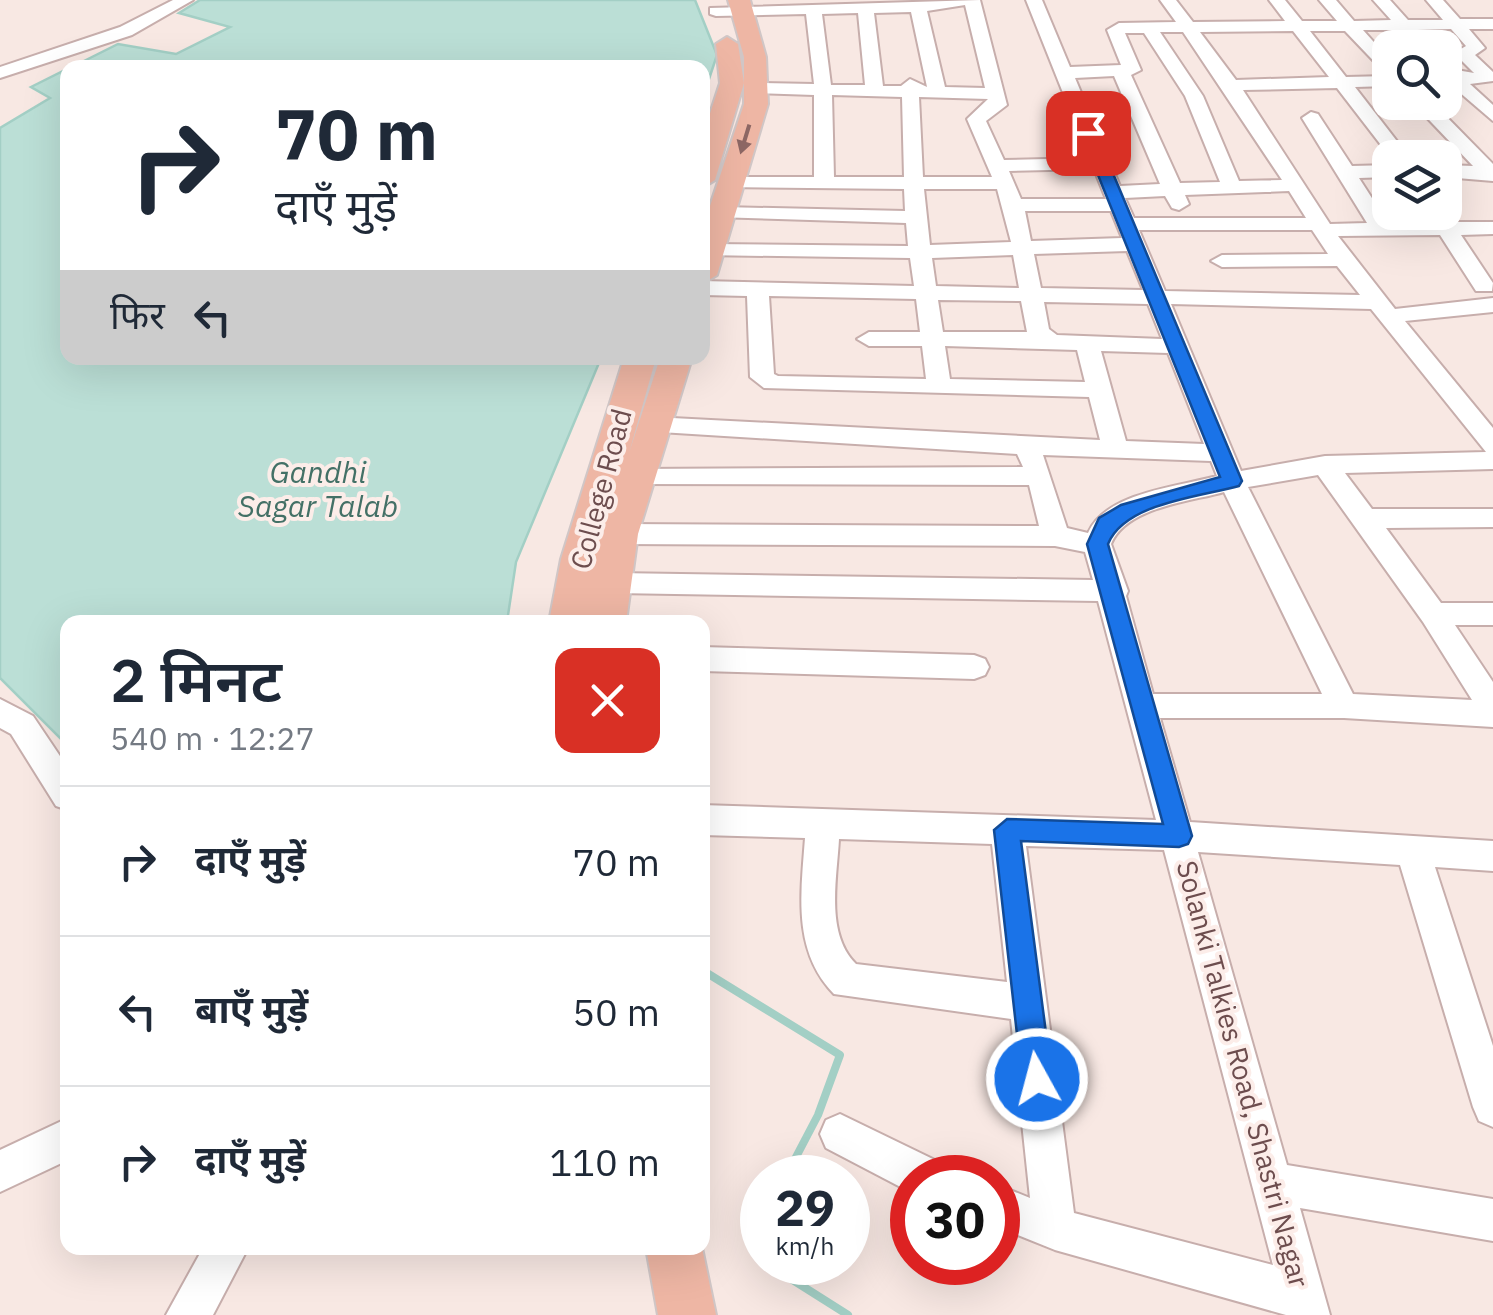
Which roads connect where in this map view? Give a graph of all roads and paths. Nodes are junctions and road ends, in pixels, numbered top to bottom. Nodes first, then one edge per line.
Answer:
1 (185, 0) edge
2 (970, 0) edge
3 (1034, 0) edge
4 (1168, 0) edge
5 (1278, 0) edge
6 (1327, 0) edge
7 (1381, 0) edge
8 (1434, 0) edge
9 (928, 4) edge
10 (728, 5) edge
11 (854, 5) edge
12 (814, 12) dead end
13 (1493, 24) edge
14 (1349, 25) junction
15 (1457, 25) junction
16 (1187, 26) junction
17 (1404, 26) junction
18 (1296, 27) junction
19 (1148, 28) junction
20 (1408, 30) edge
21 (1461, 30) edge
22 (1462, 31) edge
23 (1372, 51) edge
24 (1122, 72) junction
25 (0, 73) edge
26 (1064, 73) junction
27 (1462, 77) edge
28 (1372, 81) edge
29 (1340, 82) junction
30 (1231, 85) junction
31 (1462, 86) edge
32 (908, 87) junction
33 (756, 88) junction
34 (822, 89) junction
35 (875, 91) junction
36 (938, 92) junction
37 (995, 94) junction
38 (1490, 108) edge
39 (1311, 118) dead end
40 (1439, 120) edge
41 (1387, 140) edge
42 (1464, 146) junction
43 (1493, 146) edge
44 (710, 154) edge
45 (1101, 163) junction
46 (1372, 171) edge
47 (1346, 172) junction
48 (1462, 172) edge
49 (1492, 173) edge
50 (1000, 175) junction
51 (732, 183) junction
52 (824, 183) junction
53 (913, 184) junction
54 (1294, 185) junction
55 (1232, 187) junction
56 (1172, 190) junction
57 (1014, 204) junction
58 (722, 213) junction
59 (1372, 214) edge
60 (915, 216) junction
61 (1123, 216) junction
62 (1190, 224) junction
63 (1462, 224) edge
64 (1320, 227) junction
65 (1493, 228) edge
66 (1372, 229) edge
67 (1448, 230) edge
68 (1022, 248) junction
69 (710, 250) edge
70 (919, 252) junction
71 (1344, 260) junction
72 (1222, 261) dead end
73 (710, 262) edge
74 (710, 288) edge
75 (758, 290) junction
76 (926, 294) junction
77 (1031, 294) junction
78 (1488, 296) edge
79 (1156, 298) junction
80 (1383, 309) junction
81 (869, 338) dead end
82 (932, 339) junction
83 (1042, 339) junction
84 (1087, 344) junction
85 (1176, 346) junction
86 (638, 365) edge
87 (674, 365) edge
88 (939, 386) junction
89 (1100, 390) junction
90 (653, 425) junction
91 (1493, 444) edge
92 (1026, 446) junction
93 (1115, 449) junction
94 (1220, 453) junction
95 (1493, 460) edge
96 (1326, 464) junction
97 (1040, 476) junction
98 (636, 478) junction
99 (1232, 481) junction
100 (1493, 518) edge
101 (1364, 519) junction
102 (620, 534) junction
103 (1055, 536) junction
104 (1097, 544) junction
105 (615, 584) junction
106 (1114, 592) junction
107 (1434, 614) junction
108 (1493, 614) edge
109 (569, 615) edge
110 (608, 615) edge
111 (710, 659) edge
112 (974, 667) dead end
113 (1144, 706) junction
114 (1344, 706) junction
115 (1493, 711) edge
116 (0, 712) edge
117 (60, 784) edge
118 (710, 820) edge
119 (823, 824) junction
120 (1007, 830) junction
121 (1179, 836) junction
122 (1413, 853) junction
123 (1493, 856) edge
124 (1028, 1003) junction
125 (1493, 1108) edge
126 (840, 1134) dead end
127 (60, 1142) edge
128 (890, 1160) edge
129 (0, 1171) edge
130 (1272, 1183) junction
131 (1020, 1215) edge
132 (1493, 1220) edge
133 (1055, 1230) junction
134 (223, 1255) edge
135 (675, 1255) edge
136 (1305, 1305) edge
137 (188, 1315) edge
138 (688, 1315) edge

1 - 25 street
2 - 9 street
2 - 37 street
3 - 26 street
4 - 16 street
5 - 18 street
6 - 14 street
7 - 17 street
8 - 15 street
9 - 11 street
9 - 36 street
10 - 11 street
10 - 33 main road
10 - 44 main road
11 - 35 street
12 - 34 street
13 - 15 street
14 - 17 street
14 - 18 street
14 - 23 street
15 - 17 street
15 - 21 street
16 - 18 street
16 - 19 street
16 - 30 street
17 - 20 street
18 - 29 street
19 - 24 street
19 - 55 street
22 - 27 street
24 - 26 street
24 - 56 street
26 - 45 street
28 - 29 street
29 - 30 street
29 - 41 street
30 - 54 street
31 - 38 street
32 - 35 street
32 - 36 street
32 - 53 street
33 - 34 street
33 -> 51 main road
34 - 35 street
34 - 52 street
36 - 37 street
37 - 50 street
39 - 47 street
40 - 42 street
42 - 43 street
42 - 49 street
45 - 50 street
45 - 61 street
46 - 47 street
47 - 59 street
48 - 49 street
50 - 53 street
50 - 57 street
51 - 52 street
51 - 58 main road
52 - 53 street
53 - 60 street
54 - 55 street
54 - 64 street
55 - 56 street
56 - 61 street
56 - 62 street
57 - 61 street
57 - 68 street
58 - 60 street
58 - 69 main road
60 - 70 street
61 - 62 street
61 - 68 street
61 - 79 street
62 - 64 street
63 - 65 street
64 - 66 street
64 - 71 street
67 - 78 street
68 - 70 street
68 - 77 street
70 - 73 street
70 - 76 street
71 - 72 street
71 - 80 street
74 - 75 street
75 - 76 street
75 - 88 street
76 - 77 street
76 - 82 street
77 - 79 street
77 - 83 street
78 - 80 street
79 - 80 street
79 - 85 street
80 - 91 street
81 - 82 street
82 - 83 street
82 - 88 street
83 - 84 street
84 - 85 street
84 - 89 street
85 - 94 street
86 - 109 main road, College Road
87 - 90 main road, College Road
88 - 89 street
89 - 93 street
90 - 92 street
90 - 98 main road, College Road
92 - 93 street
92 - 97 street
93 - 94 street
94 - 99 street
95 - 96 street
96 - 99 street
96 - 101 street
97 - 98 street
97 - 103 street
98 - 102 main road, College Road
99 - 104 street
99 - 114 street
100 - 101 street
101 - 107 street
102 - 103 street
102 - 105 main road, College Road
103 - 104 street
104 - 106 street, Solanki Talkies Road, Shastri Nagar
105 - 106 street
105 - 110 main road, College Road
106 - 113 street, Solanki Talkies Road, Shastri Nagar
107 - 108 street
107 - 115 street
111 - 112 street
113 - 114 street
113 - 121 street, Solanki Talkies Road, Shastri Nagar
114 - 115 street
116 - 117 street
118 - 119 street
119 - 120 street
119 - 124 street
120 - 121 street
120 - 124 street
121 - 122 street
121 - 130 street, Solanki Talkies Road, Shastri Nagar
122 - 123 street
122 - 125 street
124 - 133 street
126 - 128 street
127 - 129 street
130 - 132 street
130 - 136 street, Solanki Talkies Road, Shastri Nagar
131 - 133 street
133 - 136 street
134 - 137 street
135 - 138 main road

